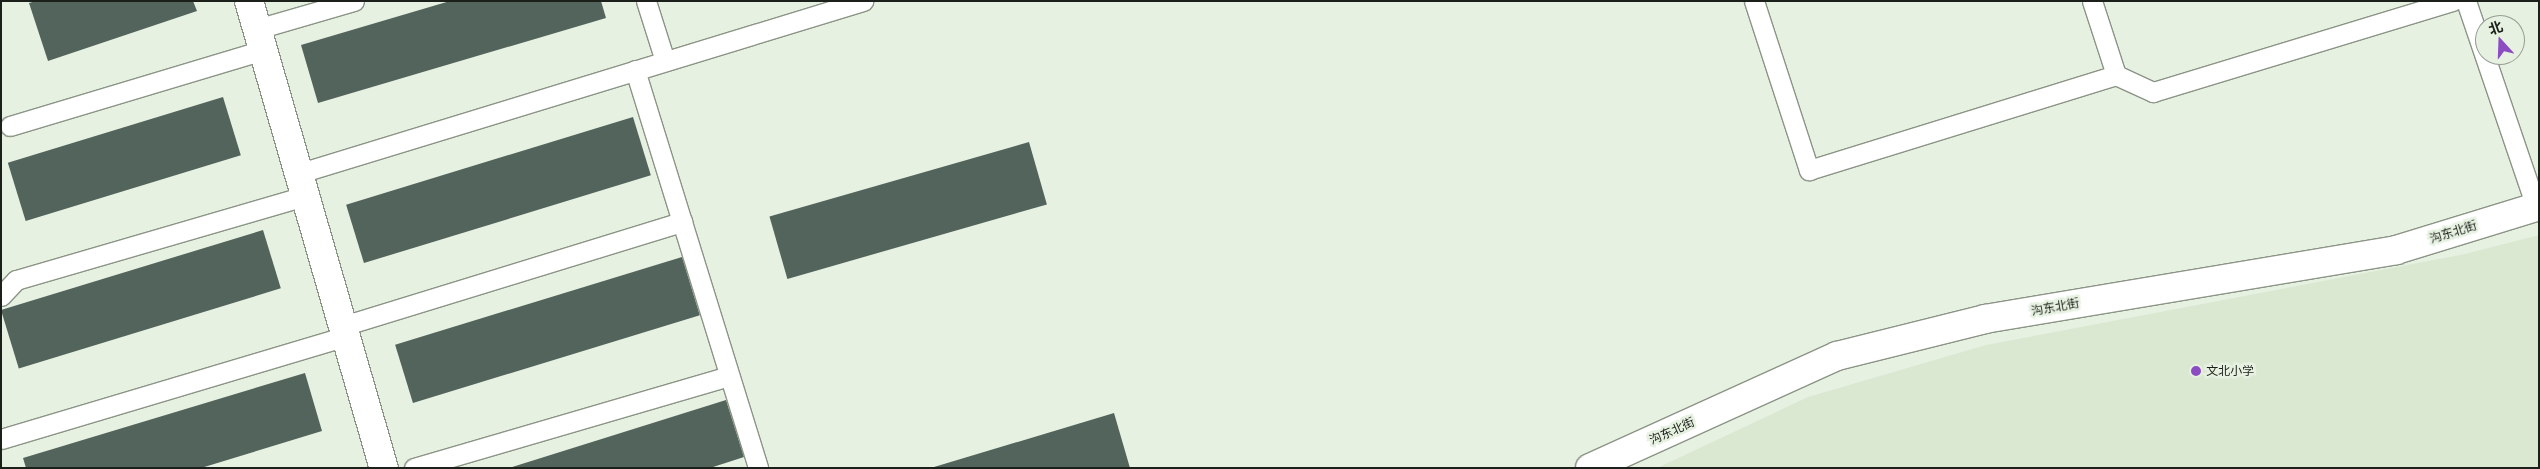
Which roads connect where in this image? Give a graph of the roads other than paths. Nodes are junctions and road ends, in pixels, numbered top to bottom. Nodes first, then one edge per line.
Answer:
1 (249, 1) edge
2 (354, 1) edge
3 (646, 1) edge
4 (863, 1) edge
5 (1754, 1) edge
6 (2092, 1) edge
7 (2453, 1) edge
8 (2466, 1) edge
9 (260, 39) junction
10 (665, 61) junction
11 (635, 70) junction
12 (2116, 75) junction
13 (10, 126) dead end
14 (303, 185) junction
15 (2537, 206) edge
16 (682, 222) junction
17 (1, 296) edge
18 (344, 331) junction
19 (729, 376) junction
20 (1, 439) edge
21 (384, 468) edge
22 (414, 468) edge
23 (758, 468) edge
24 (1590, 468) edge

1 - 9 street
2 - 9 lane
3 - 10 lane
4 - 10 lane
5 - 12 lane
6 - 12 lane
7 - 12 lane
8 - 15 lane
9 - 13 lane
9 - 14 street
10 - 11 lane
11 - 14 lane
11 - 16 lane
14 - 17 lane
14 - 18 street
15 - 24 street, 沟东北街
16 - 18 lane
16 - 19 lane
18 - 20 lane
18 - 21 street
19 - 22 lane
19 - 23 lane

